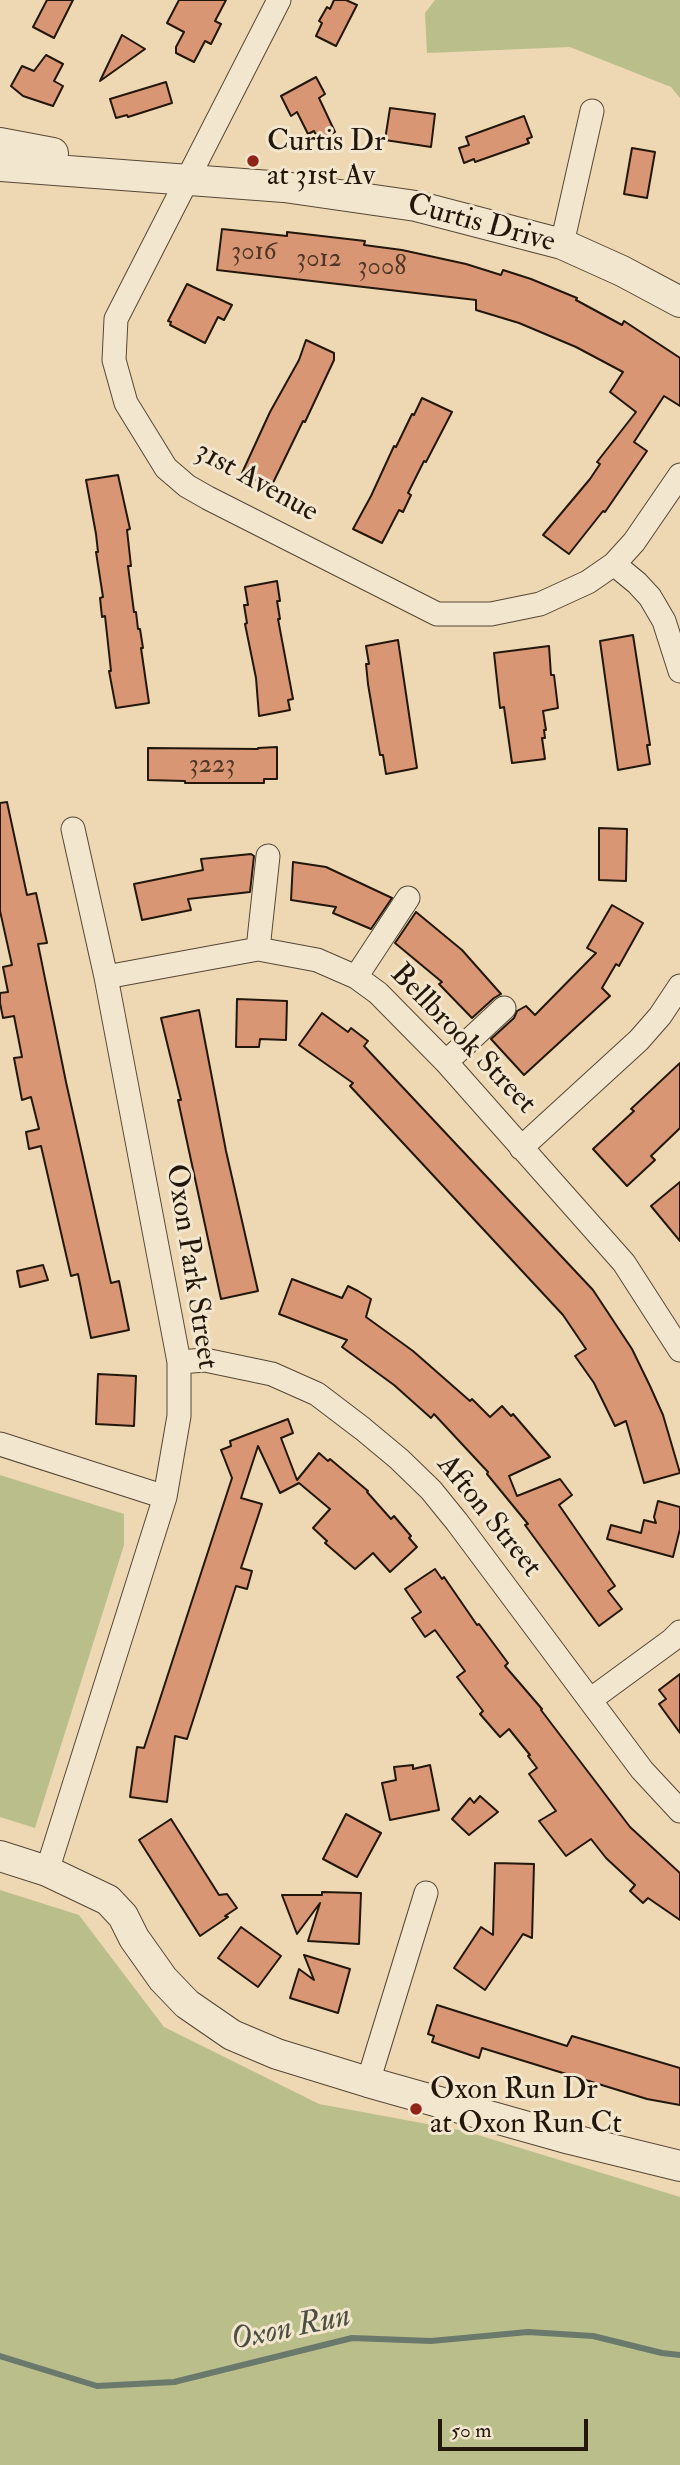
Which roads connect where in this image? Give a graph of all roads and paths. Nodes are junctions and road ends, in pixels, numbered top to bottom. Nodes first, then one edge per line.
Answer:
1 (279, 0) edge
2 (592, 111) dead end
3 (0, 143) edge
4 (0, 166) edge
5 (187, 179) junction
6 (562, 244) junction
7 (680, 303) edge
8 (680, 475) edge
9 (614, 564) junction
10 (680, 671) edge
11 (73, 829) dead end
12 (268, 856) dead end
13 (408, 898) dead end
14 (258, 948) junction
15 (106, 977) junction
16 (356, 977) junction
17 (680, 986) edge
18 (504, 1008) dead end
19 (446, 1062) junction
20 (521, 1148) junction
21 (680, 1350) edge
22 (179, 1362) junction
23 (0, 1444) edge
24 (165, 1497) junction
25 (680, 1632) edge
26 (590, 1700) junction
27 (680, 1811) edge
28 (0, 1856) edge
29 (47, 1871) junction
30 (426, 1893) dead end
31 (368, 2082) junction
32 (680, 2166) edge

1 - 5 street, 31st Avenue
2 - 6 street
3 - 5 street, Curtis Drive
4 - 5 street, Curtis Drive
5 - 6 street, Curtis Drive
5 - 9 street, 31st Avenue
6 - 7 street, Curtis Drive
8 - 9 street, 31st Avenue
9 - 10 street
11 - 15 street, Oxon Park Street
12 - 14 street
13 - 16 street
14 - 15 street, Bellbrook Street
14 - 16 street, Bellbrook Street
15 - 22 street, Oxon Park Street
16 - 19 street, Bellbrook Street
17 - 20 street
18 - 19 street
19 - 20 street, Bellbrook Street
20 - 21 street, Bellbrook Street
22 - 24 street, Oxon Park Street
22 - 26 street, Afton Street
23 - 24 street
24 - 29 street, Oxon Park Street
25 - 26 street
26 - 27 street, Afton Street
28 - 29 street
29 - 31 street
30 - 31 street
31 - 32 street

